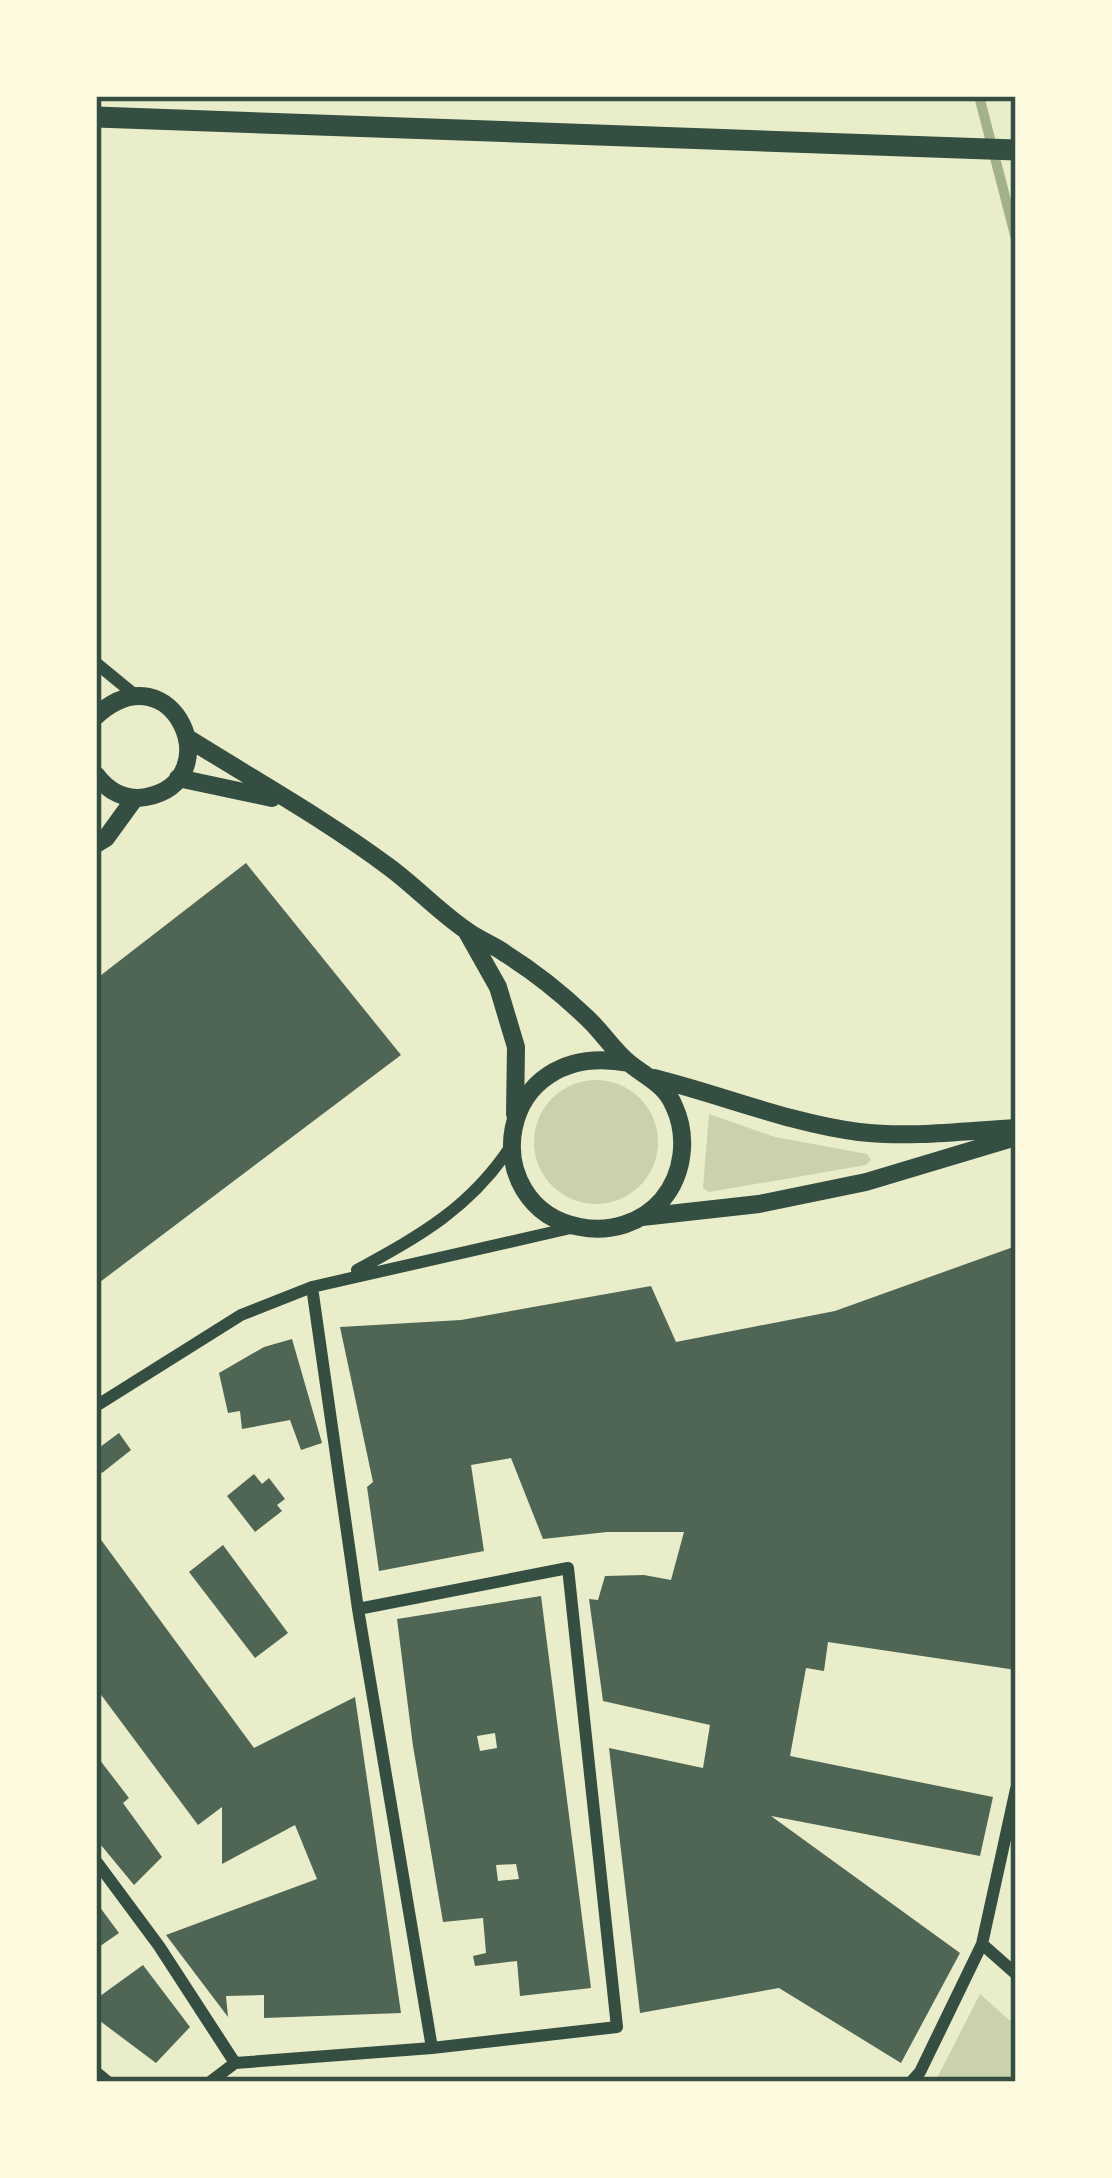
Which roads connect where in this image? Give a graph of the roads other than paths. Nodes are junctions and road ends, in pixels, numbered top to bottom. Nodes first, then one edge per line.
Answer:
1 (96, 117) edge
2 (1016, 150) edge
3 (96, 663) edge
4 (135, 695) junction
5 (96, 715) edge
6 (189, 739) junction
7 (96, 776) edge
8 (178, 778) junction
9 (135, 798) junction
10 (288, 801) junction
11 (96, 844) edge
12 (467, 932) junction
13 (628, 1063) junction
14 (654, 1078) junction
15 (514, 1118) junction
16 (1016, 1128) edge
17 (1016, 1138) edge
18 (512, 1145) junction
19 (642, 1217) junction
20 (575, 1227) junction
21 (345, 1277) junction
22 (312, 1287) junction
23 (96, 1406) edge
24 (358, 1609) junction
25 (1016, 1789) edge
26 (96, 1861) edge
27 (982, 1944) junction
28 (1016, 1974) edge
29 (432, 2048) junction
30 (235, 2063) junction
31 (96, 2072) edge
32 (108, 2082) edge
33 (210, 2082) edge
34 (911, 2082) edge

1 - 2 main road
3 - 4 street
4 - 5 street
4 - 6 street
6 - 8 street
6 - 10 street
7 - 9 street
8 - 9 street
8 - 10 street
9 - 11 street
10 - 12 street
12 - 13 street
12 - 15 street
13 - 14 street
13 - 15 street
14 - 16 street
14 - 19 street
15 - 18 street
17 - 19 street
18 - 20 street
18 - 21 street
19 - 20 street
20 - 21 street
21 - 22 street
22 - 23 street
22 - 24 street
24 - 29 street
24 - 29 street
25 - 27 street
26 - 30 street
27 - 28 street
27 - 34 street
29 - 30 street
30 - 33 street
31 - 32 street

